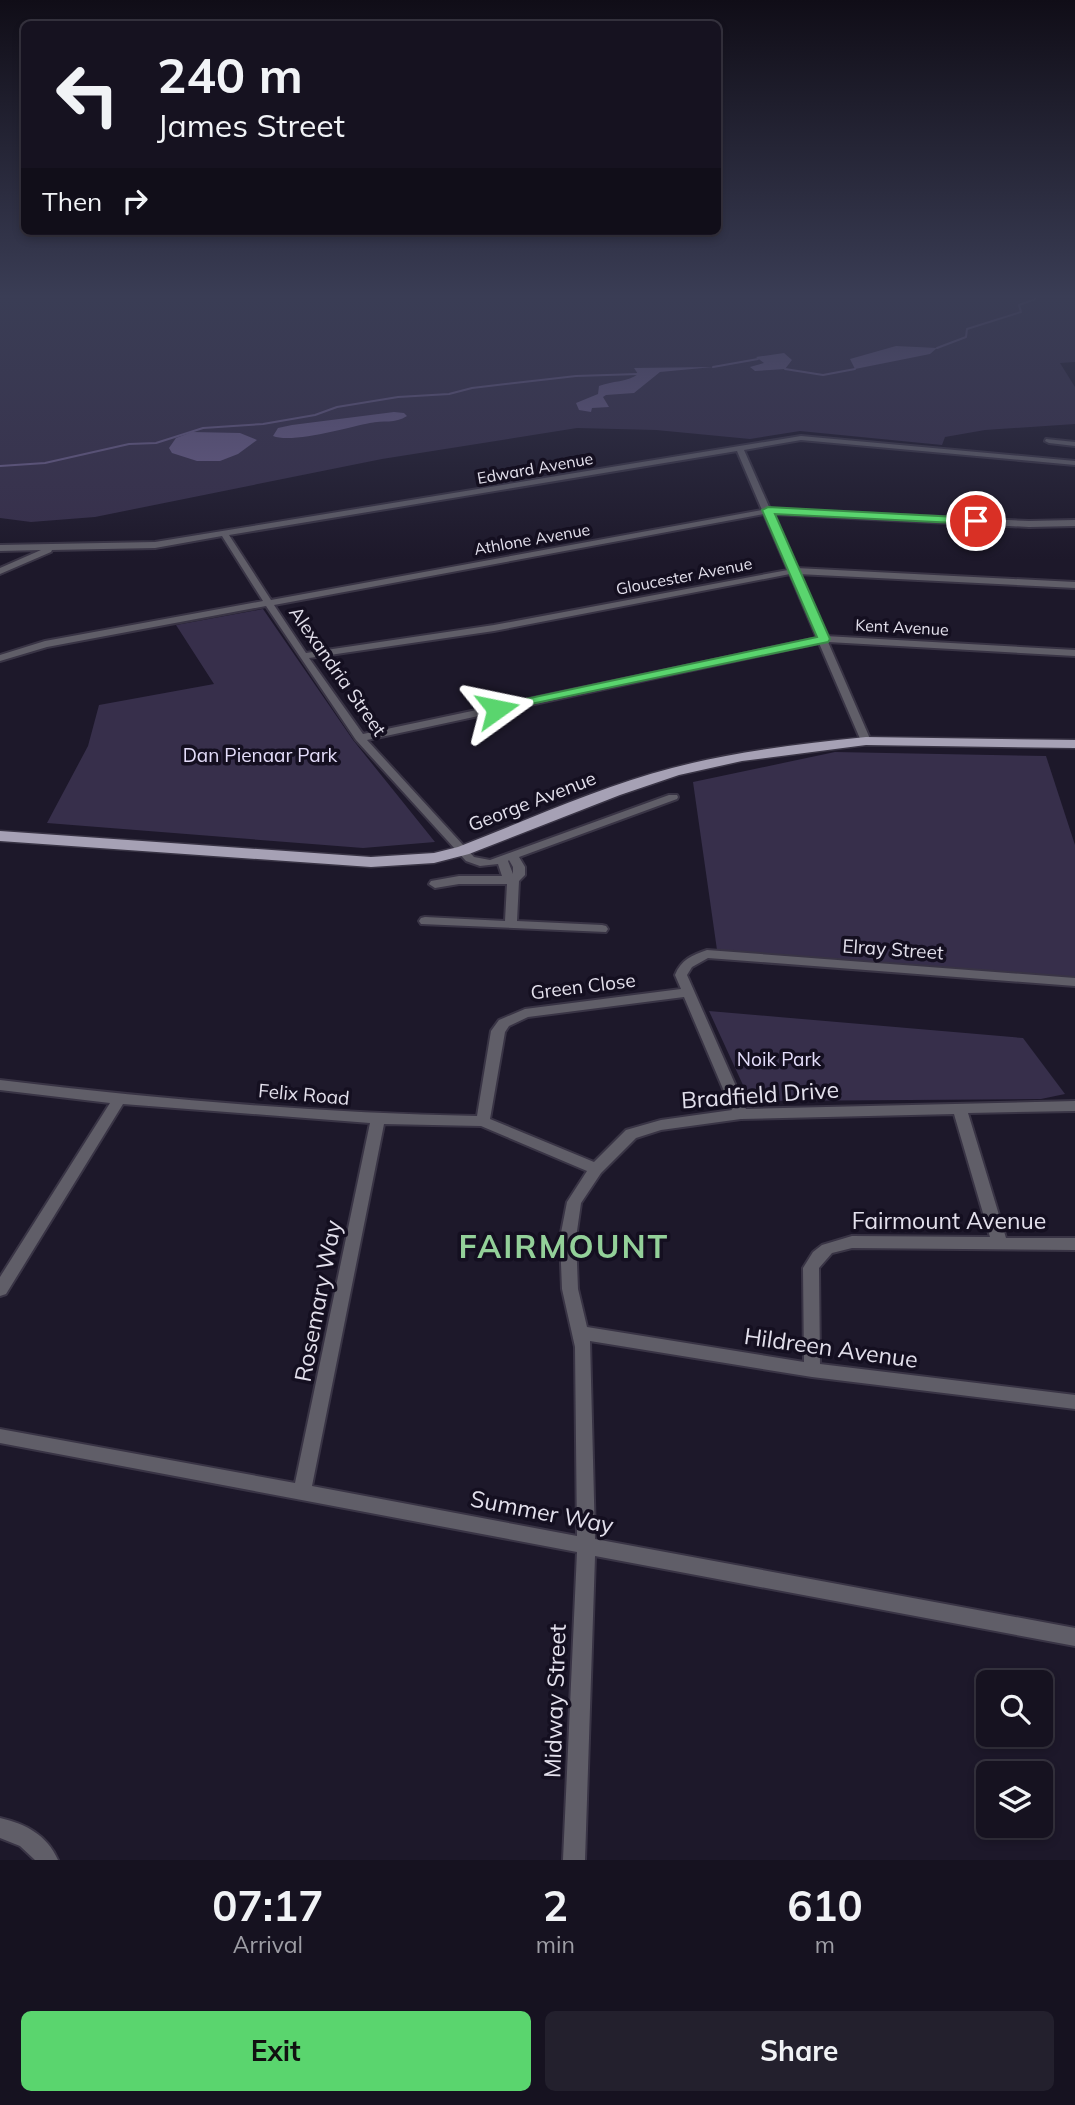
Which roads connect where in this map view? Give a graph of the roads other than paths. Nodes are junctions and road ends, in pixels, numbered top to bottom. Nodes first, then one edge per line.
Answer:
1 (1049, 441) dead end
2 (1075, 444) edge
3 (739, 447) junction
4 (1075, 463) edge
5 (768, 510) junction
6 (1075, 523) edge
7 (1049, 524) junction
8 (1075, 530) edge
9 (225, 535) junction
10 (55, 547) junction
11 (0, 548) edge
12 (0, 571) edge
13 (794, 571) junction
14 (1075, 585) edge
15 (269, 602) junction
16 (824, 639) junction
17 (1075, 653) edge
18 (303, 656) junction
19 (0, 658) edge
20 (360, 738) junction
21 (866, 741) junction
22 (1075, 744) edge
23 (673, 797) dead end
24 (0, 836) edge
25 (463, 851) junction
26 (507, 857) junction
27 (513, 880) junction
28 (435, 884) dead end
29 (425, 921) dead end
30 (511, 925) junction
31 (601, 929) dead end
32 (1075, 982) edge
33 (687, 992) junction
34 (0, 1085) edge
35 (119, 1099) junction
36 (1075, 1106) edge
37 (960, 1109) junction
38 (741, 1114) junction
39 (378, 1119) junction
40 (483, 1121) junction
41 (596, 1169) junction
42 (1000, 1244) junction
43 (1075, 1244) edge
44 (0, 1290) edge
45 (582, 1333) junction
46 (812, 1370) junction
47 (1075, 1402) edge
48 (0, 1436) edge
49 (302, 1492) junction
50 (586, 1545) junction
51 (1075, 1637) edge
52 (0, 1828) edge
53 (47, 1860) edge
54 (573, 1860) edge

1 - 2 street
3 - 4 street, Edward Avenue
3 - 5 street
3 - 9 street, Edward Avenue
5 - 7 street, Athlone Avenue
5 - 13 street
5 - 15 street, Athlone Avenue
6 - 7 street, Athlone Avenue
7 - 8 street
9 - 10 street, Edward Avenue
9 - 15 street, Alexandria Street
10 - 11 street, Edward Avenue
10 - 12 street
13 - 14 street, Gloucester Avenue
13 - 16 street
13 - 18 street, Gloucester Avenue
15 - 18 street, Alexandria Street
15 - 19 street, Athlone Avenue
16 - 17 street, Kent Avenue
16 - 20 street, Kent Avenue
16 - 21 street
18 - 20 street, Alexandria Street
20 - 25 street, Alexandria Street
21 - 22 main road, George Avenue
21 - 25 main road, George Avenue
23 - 26 street
24 - 25 main road, George Avenue
25 - 26 street
26 - 27 street
27 - 28 street
27 - 30 street
29 - 30 street
30 - 31 street
32 - 33 street, Elray Street
33 - 38 street
33 - 40 street, Green Close
34 - 35 street, Felix Road
35 - 39 street, Felix Road
35 - 44 street
36 - 37 street, Bradfield Drive
37 - 38 street, Bradfield Drive
37 - 42 street
38 - 41 street, Bradfield Drive
39 - 40 street, Felix Road
39 - 49 street, Rosemary Way
40 - 41 street, Felix Road
41 - 45 street, Bradfield Drive
42 - 43 street, Fairmount Avenue
42 - 46 street, Fairmount Avenue
45 - 46 street, Hildreen Avenue
45 - 50 street, Bradfield Drive
46 - 47 street, Hildreen Avenue
48 - 49 street, Summer Way
49 - 50 street, Summer Way
50 - 51 street, Summer Way
50 - 54 street, Midway Street
52 - 53 street

